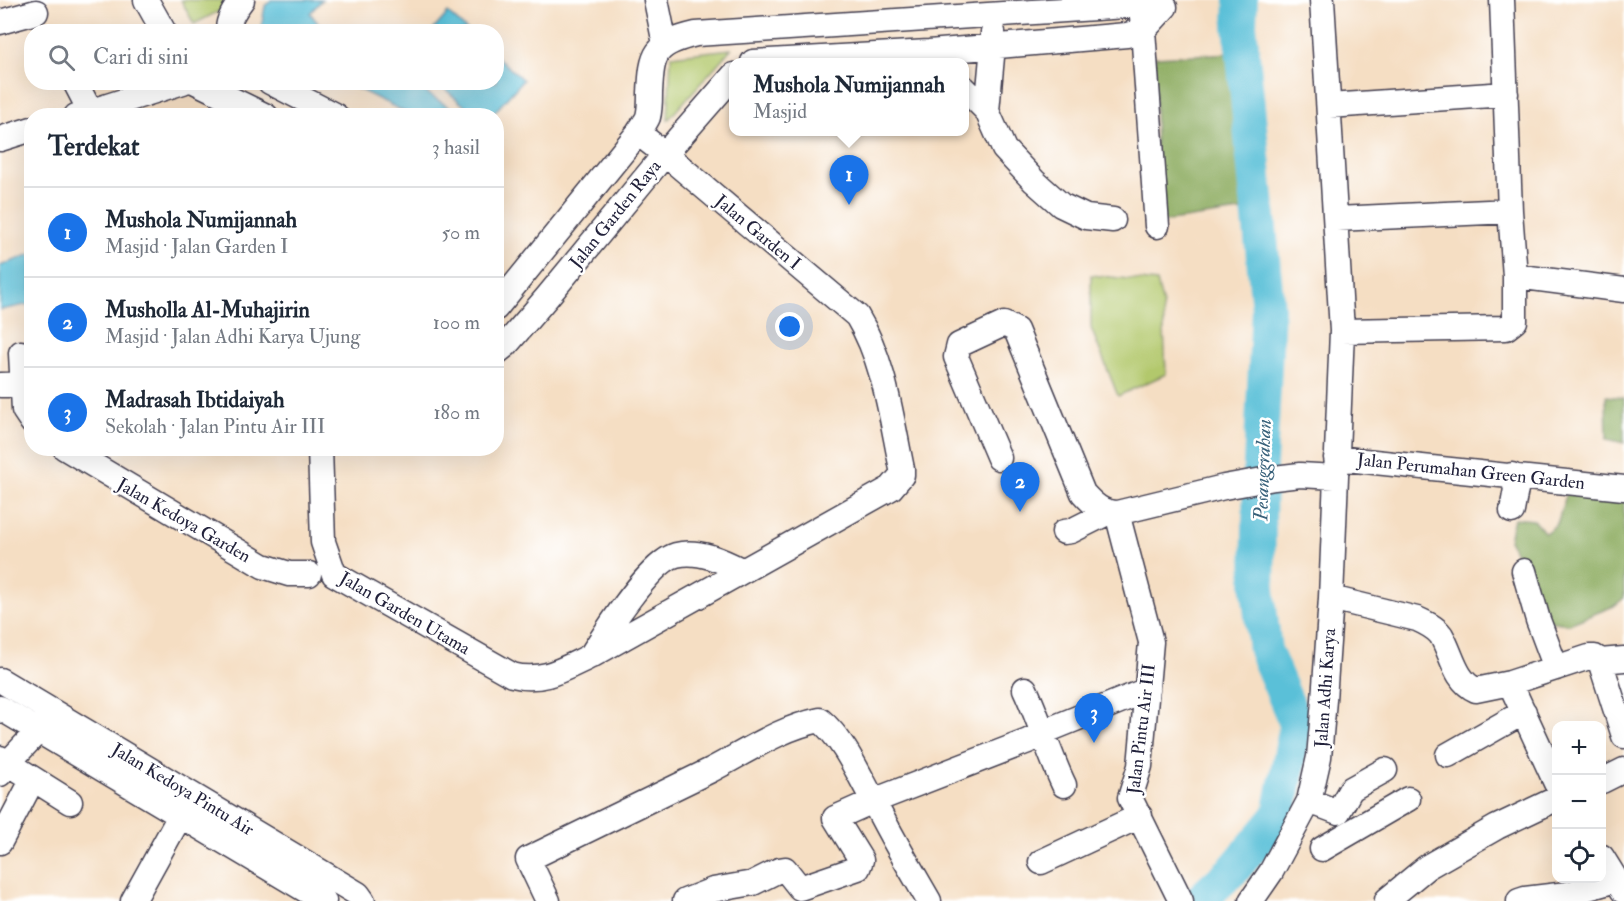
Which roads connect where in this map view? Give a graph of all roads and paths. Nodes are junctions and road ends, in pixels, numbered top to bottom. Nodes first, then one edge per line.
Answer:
1 (146, 0) edge
2 (242, 0) edge
3 (656, 0) edge
4 (1322, 0) edge
5 (1502, 0) edge
6 (1165, 4) edge
7 (1141, 5) junction
8 (992, 8) edge
9 (38, 14) edge
10 (0, 22) edge
11 (160, 24) edge
12 (229, 24) edge
13 (1144, 30) junction
14 (751, 32) junction
15 (665, 44) junction
16 (993, 46) junction
17 (934, 57) edge
18 (754, 58) edge
19 (898, 58) edge
20 (729, 81) edge
21 (77, 90) edge
22 (157, 90) edge
23 (212, 90) edge
24 (286, 90) edge
25 (969, 93) edge
26 (1506, 94) junction
27 (1329, 106) junction
28 (82, 108) edge
29 (99, 108) edge
30 (250, 108) edge
31 (320, 108) edge
32 (987, 111) junction
33 (24, 132) edge
34 (638, 133) junction
35 (0, 139) edge
36 (665, 154) junction
37 (1510, 211) junction
38 (1336, 219) junction
39 (1113, 220) dead end
40 (1157, 226) dead end
41 (522, 276) junction
42 (1515, 276) junction
43 (1624, 290) edge
44 (548, 296) junction
45 (504, 298) edge
46 (1342, 331) junction
47 (870, 337) joint
48 (504, 347) edge
49 (18, 353) edge
50 (18, 384) edge
51 (24, 410) edge
52 (82, 456) edge
53 (320, 456) edge
54 (999, 458) dead end
55 (1335, 468) junction
56 (1512, 475) junction
57 (1624, 488) edge
58 (1512, 511) dead end
59 (1112, 513) junction
60 (1064, 532) dead end
61 (1524, 570) dead end
62 (742, 572) junction
63 (309, 574) dead end
64 (1331, 598) junction
65 (591, 656) junction
66 (1624, 659) edge
67 (1600, 661) junction
68 (1556, 668) junction
69 (0, 680) edge
70 (1510, 683) junction
71 (1025, 689) dead end
72 (1147, 690) junction
73 (0, 708) edge
74 (51, 710) junction
75 (1524, 712) junction
76 (38, 731) junction
77 (1044, 733) junction
78 (1624, 736) edge
79 (1448, 755) dead end
80 (3, 765) edge
81 (1385, 770) dead end
82 (1624, 770) edge
83 (1553, 775) edge
84 (33, 779) junction
85 (1606, 779) edge
86 (1064, 785) dead end
87 (1408, 799) dead end
88 (873, 801) junction
89 (1309, 801) junction
90 (1552, 801) edge
91 (70, 802) dead end
92 (1338, 812) junction
93 (180, 816) junction
94 (1140, 816) junction
95 (1349, 833) junction
96 (0, 842) edge
97 (1322, 849) dead end
98 (1041, 862) dead end
99 (1606, 864) edge
100 (1620, 887) edge
101 (1387, 900) edge
102 (133, 901) edge
103 (324, 901) edge
104 (363, 901) edge
105 (548, 901) edge
106 (685, 901) edge
107 (929, 901) edge
108 (1181, 901) edge
109 (1251, 901) edge
110 (1519, 901) edge

1 - 11 street
2 - 12 street
3 - 15 street
4 - 27 street, Jalan Perumahan Green Garden
5 - 26 street
6 - 7 street
6 - 13 street
7 - 8 street
7 - 13 street
8 - 14 street
8 - 16 street
9 - 10 street
13 - 16 street
13 - 40 street
14 - 15 street
14 - 18 street
15 - 34 street, Jalan Garden Raya
16 - 17 street
16 - 32 street
17 - 19 street
20 - 36 street, Jalan Garden Raya
21 - 28 street
22 - 29 street
23 - 30 street
24 - 31 street
25 - 32 street
26 - 27 street
26 - 37 street
27 - 38 street, Jalan Perumahan Green Garden
32 - 39 street
33 - 35 street
34 - 36 street, Jalan Garden I
34 - 41 street, Jalan Garden Raya
36 - 44 street, Jalan Garden Raya
36 - 47 street, Jalan Garden I
37 - 38 street
37 - 42 street
38 - 46 street, Jalan Perumahan Green Garden
41 - 44 street
41 - 45 street, Jalan Garden Raya
42 - 43 street
42 - 46 street
44 - 48 street, Jalan Garden Raya
46 - 55 street, Jalan Perumahan Green Garden
47 - 62 street, Jalan Garden Utama
49 - 50 street
50 - 51 street
52 - 63 street, Jalan Kedoya Garden
53 - 65 street, Jalan Garden Utama
54 - 59 street
55 - 56 street, Jalan Perumahan Green Garden
55 - 59 street
55 - 64 street, Jalan Adhi Karya
56 - 57 street, Jalan Perumahan Green Garden
56 - 58 street
59 - 60 street
59 - 72 street, Jalan Pintu Air III
61 - 68 street
62 - 65 street, Jalan Garden Utama
62 - 65 street
64 - 70 street
64 - 89 street, Jalan Adhi Karya
66 - 67 street
67 - 68 street
67 - 78 street
68 - 70 street
69 - 74 street, Jalan Kedoya Pintu Air
70 - 75 street
71 - 77 street
72 - 77 street
72 - 94 street, Jalan Pintu Air III
73 - 76 street, Jalan Kedoya Pintu Air
74 - 76 street
74 - 104 street, Jalan Kedoya Pintu Air
75 - 79 street
75 - 83 street
76 - 80 street
76 - 93 street, Jalan Kedoya Pintu Air
77 - 86 street
77 - 88 street
80 - 84 street
81 - 92 street
82 - 85 street
84 - 91 street
84 - 96 street
87 - 95 street
88 - 105 street
88 - 106 street
88 - 107 street
89 - 92 street
89 - 109 street, Jalan Adhi Karya
90 - 101 street
92 - 95 street
93 - 102 street, Jalan Kedoya Pintu Air
93 - 103 street, Jalan Kedoya Pintu Air
94 - 98 street
94 - 108 street, Jalan Pintu Air III
95 - 97 street
99 - 100 street
100 - 110 street

